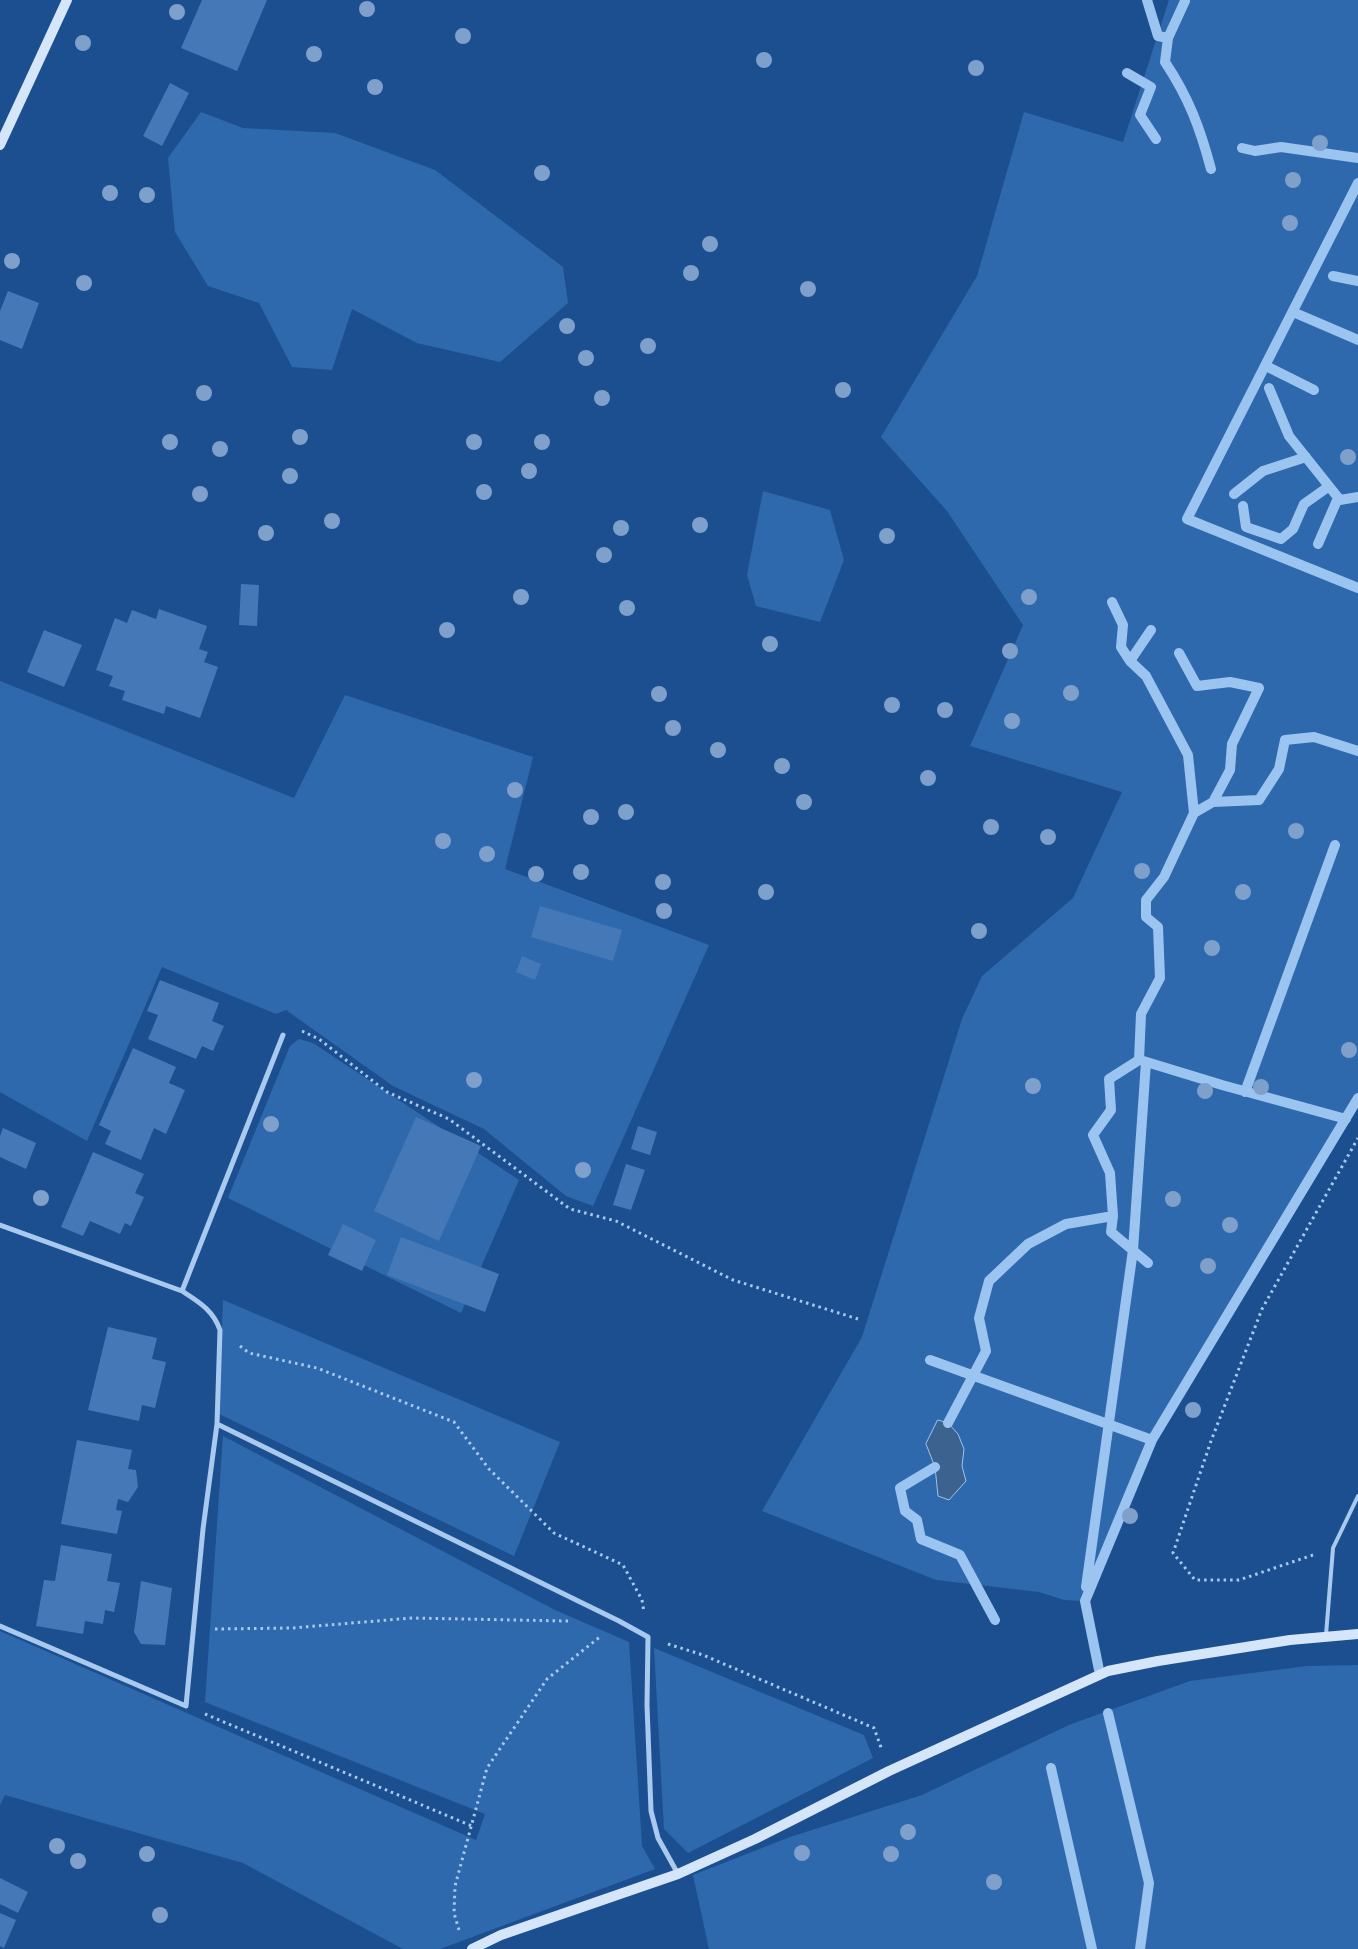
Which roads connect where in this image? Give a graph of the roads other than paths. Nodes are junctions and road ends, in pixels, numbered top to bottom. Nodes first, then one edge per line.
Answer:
1 (67, 0) edge
2 (0, 145) edge
3 (283, 1035) road end
4 (0, 1225) edge
5 (182, 1292) junction
6 (217, 1424) junction
7 (1358, 1496) edge
8 (0, 1626) edge
9 (1358, 1634) edge
10 (1326, 1636) junction
11 (678, 1874) junction
12 (472, 1949) edge

1 - 2 street
3 - 5 street
4 - 5 street
5 - 6 street
6 - 8 street
6 - 11 street
7 - 10 lane
9 - 10 street
10 - 11 street
11 - 12 street

